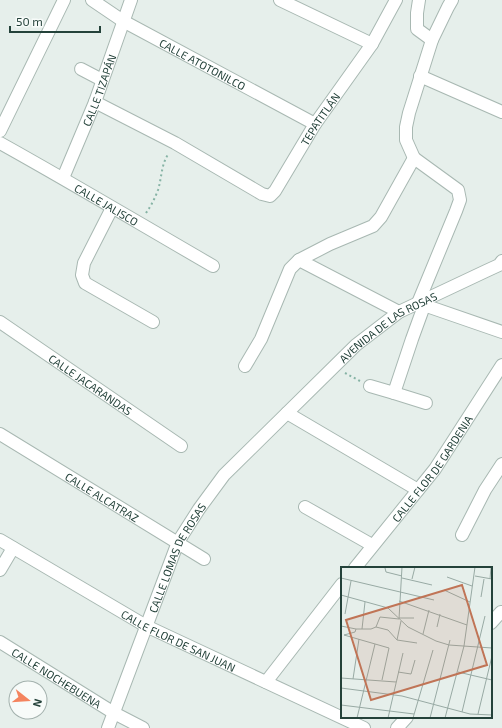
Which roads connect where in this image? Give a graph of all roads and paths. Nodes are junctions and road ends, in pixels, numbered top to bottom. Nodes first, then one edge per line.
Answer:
1 (64, 0) edge
2 (92, 0) edge
3 (131, 0) edge
4 (280, 0) edge
5 (396, 0) edge
6 (419, 0) edge
7 (452, 0) edge
8 (123, 21) junction
9 (432, 40) junction
10 (372, 44) junction
11 (82, 69) dead end
12 (420, 76) junction
13 (102, 80) junction
14 (95, 102) junction
15 (502, 112) edge
16 (315, 124) junction
17 (0, 131) edge
18 (0, 143) edge
19 (175, 143) junction
20 (414, 158) junction
21 (63, 178) junction
22 (112, 208) junction
23 (139, 223) junction
24 (299, 260) junction
25 (502, 261) edge
26 (213, 266) dead end
27 (421, 305) junction
28 (399, 312) junction
29 (0, 322) edge
30 (153, 322) dead end
31 (502, 332) edge
32 (502, 365) edge
33 (245, 366) dead end
34 (333, 367) junction
35 (370, 386) joint
36 (394, 393) junction
37 (426, 403) dead end
38 (287, 412) junction
39 (0, 434) edge
40 (181, 446) dead end
41 (502, 464) edge
42 (418, 490) junction
43 (306, 507) dead end
44 (462, 535) dead end
45 (0, 540) edge
46 (178, 542) junction
47 (372, 545) junction
48 (13, 548) junction
49 (204, 559) dead end
50 (356, 567) edge
51 (0, 570) edge
52 (341, 585) edge
53 (501, 612) edge
54 (492, 622) edge
55 (146, 626) junction
56 (0, 642) edge
57 (266, 682) junction
58 (114, 713) junction
59 (341, 717) edge
60 (343, 718) edge
61 (406, 718) edge
62 (108, 728) edge
63 (143, 728) edge
64 (364, 728) edge
65 (397, 728) edge

1 - 17 street
2 - 8 street, CALLE ATOTONILCO
3 - 8 street, CALLE TIZAPÁN
4 - 10 street
5 - 10 street, TEPATITLÁN
6 - 9 street
7 - 9 street
8 - 13 street, CALLE TIZAPÁN
8 - 16 street, CALLE ATOTONILCO
9 - 12 street
10 - 16 street, TEPATITLÁN
11 - 13 street
12 - 15 street
12 - 20 street
13 - 14 street, CALLE TIZAPÁN
14 - 19 street
14 - 21 street, CALLE TIZAPÁN
16 - 19 street, TEPATITLÁN
18 - 21 street, CALLE JALISCO
19 - 23 path
20 - 24 street
20 - 27 street
21 - 22 street, CALLE JALISCO
22 - 23 street, CALLE JALISCO
22 - 30 street
23 - 26 street, CALLE JALISCO
24 - 28 street
24 - 33 street
25 - 27 street, AVENIDA DE LAS ROSAS
27 - 28 street, AVENIDA DE LAS ROSAS
27 - 31 street
27 - 36 street
28 - 34 street, AVENIDA DE LAS ROSAS
29 - 40 street, CALLE JACARANDAS
32 - 42 street, CALLE FLOR DE GARDENIA
34 - 35 path
34 - 38 street, AVENIDA DE LAS ROSAS
35 - 36 street
36 - 37 street
38 - 42 street
38 - 46 street, CALLE LOMAS DE ROSAS
39 - 46 street, CALLE ALCATRAZ
41 - 44 street
42 - 47 street, CALLE FLOR DE GARDENIA
43 - 47 street
45 - 48 street, CALLE FLOR DE SAN JUAN
46 - 49 street, CALLE ALCATRAZ
46 - 55 street, CALLE LOMAS DE ROSAS
47 - 50 street, CALLE FLOR DE GARDENIA
48 - 51 street
48 - 55 street, CALLE FLOR DE SAN JUAN
52 - 57 street
53 - 54 street
55 - 57 street, CALLE FLOR DE SAN JUAN
55 - 58 street, CALLE LOMAS DE ROSAS
56 - 58 street, CALLE NOCHEBUENA
57 - 59 street, CALLE FLOR DE SAN JUAN
58 - 62 street, CALLE LOMAS DE ROSAS
58 - 63 street, CALLE NOCHEBUENA
60 - 64 street, CALLE FLOR DE SAN JUAN
61 - 65 street

